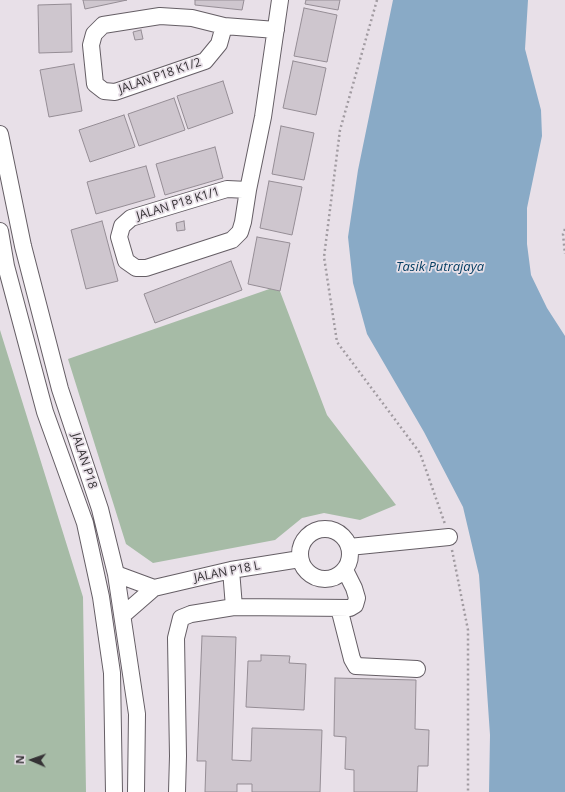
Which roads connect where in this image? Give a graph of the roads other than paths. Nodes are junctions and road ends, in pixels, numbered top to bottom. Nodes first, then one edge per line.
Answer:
1 (280, 0) edge
2 (224, 26) junction
3 (276, 30) junction
4 (0, 134) edge
5 (248, 190) junction
6 (0, 231) edge
7 (3, 264) edge
8 (449, 537) road end
9 (349, 547) junction
10 (300, 559) junction
11 (231, 570) junction
12 (345, 570) junction
13 (116, 574) junction
14 (154, 588) junction
15 (234, 607) junction
16 (339, 608) junction
17 (123, 616) junction
18 (417, 669) dead end
19 (114, 792) edge
20 (136, 792) edge
21 (177, 792) edge

1 - 3 street, JALAN P18 K1/1
2 - 2 street, JALAN P18 K1/2
2 - 3 street, JALAN P18 K1/2
3 - 5 street, JALAN P18 K1/1
4 - 13 street, JALAN P18
5 - 5 street, JALAN P18 K1/1
6 - 7 street, JALAN P18
7 - 19 street, JALAN P18
8 - 9 street
9 - 10 street
9 - 12 street
10 - 11 street, JALAN P18 L
10 - 12 street
11 - 14 street, JALAN P18 L
11 - 15 street
12 - 16 street
13 - 14 street
13 - 17 street, JALAN P18
14 - 17 street, JALAN P18 L
15 - 16 street
15 - 21 street
16 - 18 street
17 - 20 street, JALAN P18

